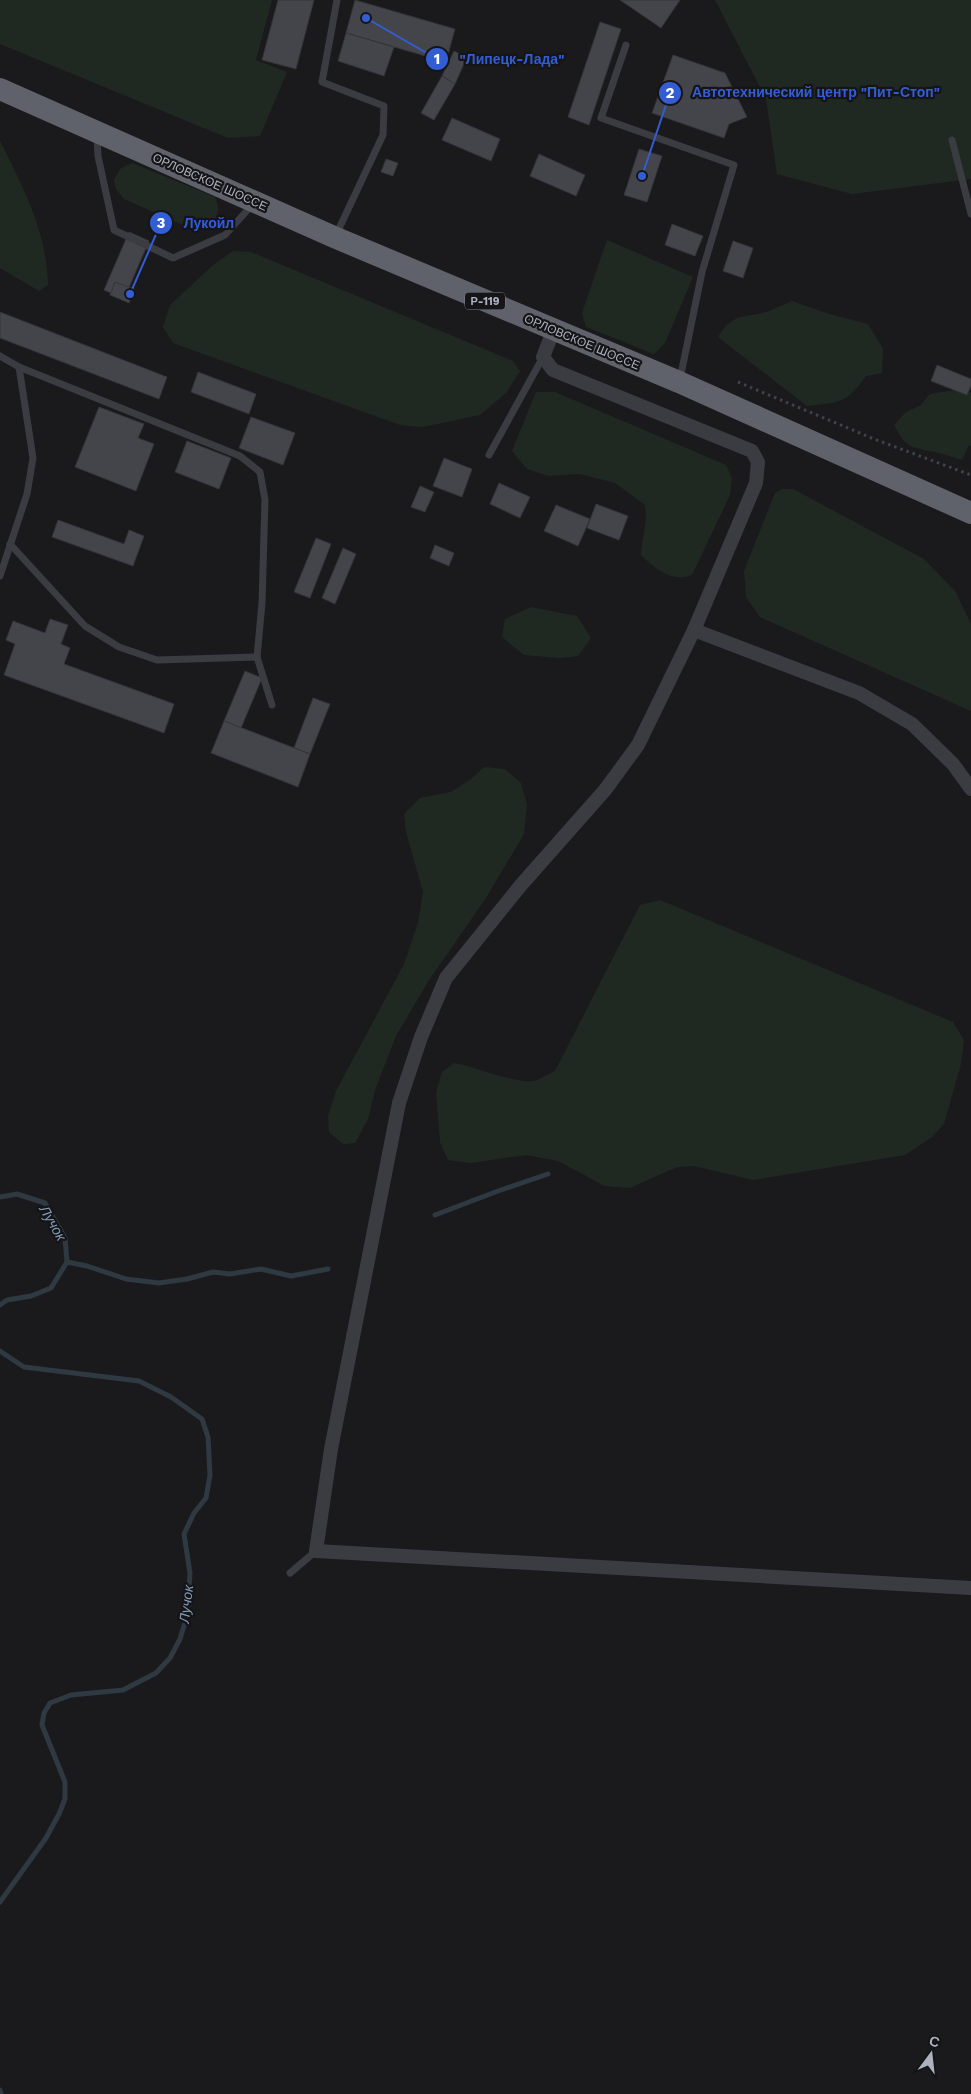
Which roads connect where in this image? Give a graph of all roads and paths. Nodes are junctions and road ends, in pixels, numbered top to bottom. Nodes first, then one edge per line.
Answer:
1 (336, 0) edge
2 (626, 45) dead end
3 (0, 89) edge
4 (96, 131) junction
5 (952, 140) dead end
6 (254, 202) junction
7 (971, 214) edge
8 (334, 237) junction
9 (554, 329) junction
10 (0, 356) edge
11 (543, 357) junction
12 (19, 367) junction
13 (679, 382) junction
14 (738, 382) dead end
15 (489, 455) dead end
16 (971, 475) edge
17 (971, 513) edge
18 (10, 544) junction
19 (0, 576) edge
20 (694, 630) junction
21 (257, 657) junction
22 (272, 705) dead end
23 (971, 789) edge
24 (316, 1551) junction
25 (290, 1573) dead end
26 (971, 1588) edge

1 - 8 lane
2 - 13 lane
3 - 4 highway, ОРЛОВСКОЕ ШОССЕ / Р-119
4 - 6 highway, ОРЛОВСКОЕ ШОССЕ / Р-119
4 - 6 lane
5 - 7 lane
6 - 8 highway, ОРЛОВСКОЕ ШОССЕ / Р-119
8 - 9 highway, ОРЛОВСКОЕ ШОССЕ / Р-119
9 - 11 street
9 - 13 highway, ОРЛОВСКОЕ ШОССЕ / Р-119
10 - 12 lane
11 - 15 lane
11 - 20 street
12 - 18 lane
12 - 21 lane
13 - 17 highway, ОРЛОВСКОЕ ШОССЕ / Р-119
14 - 16 path
18 - 19 lane
18 - 21 lane
20 - 23 street
20 - 24 street
21 - 22 lane
24 - 25 lane
24 - 26 street

